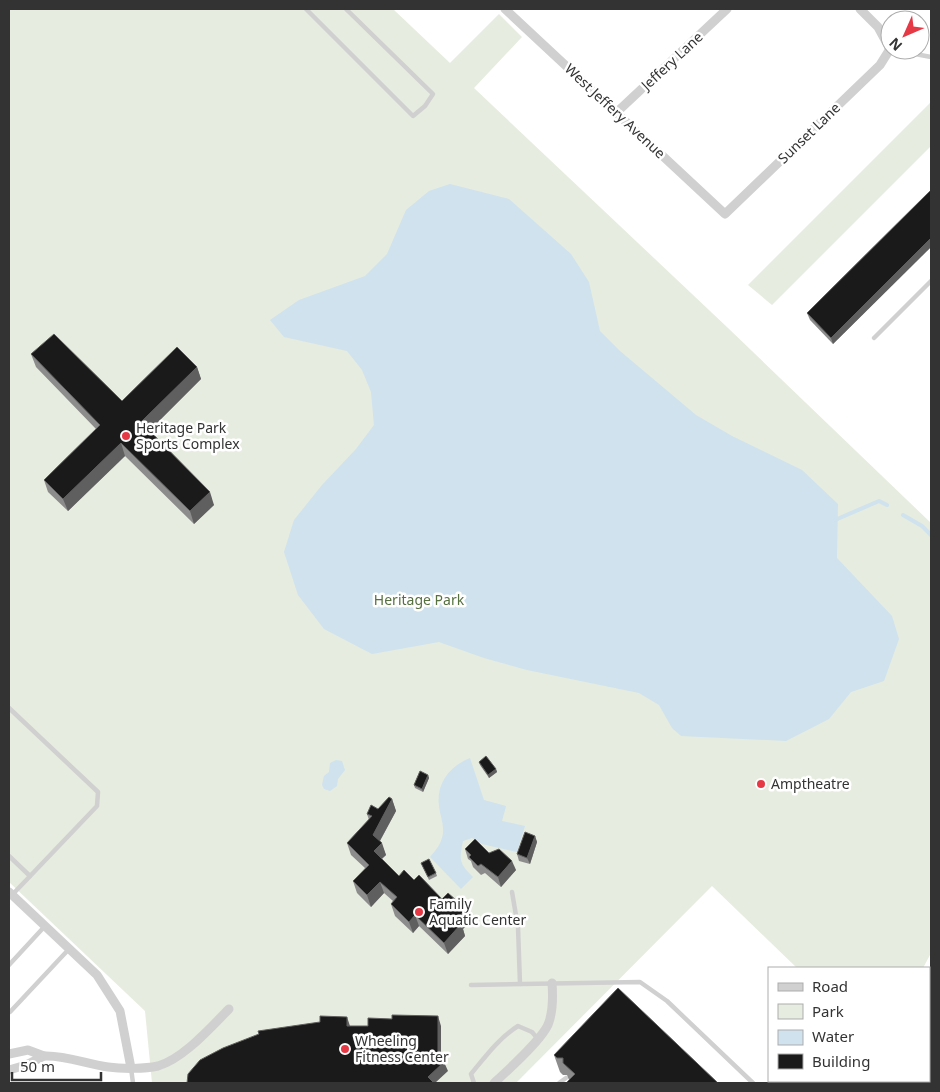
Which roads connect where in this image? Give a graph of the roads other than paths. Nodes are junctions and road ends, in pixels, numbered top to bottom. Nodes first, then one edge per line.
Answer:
1 (306, 9) edge
2 (346, 9) edge
3 (504, 9) edge
4 (727, 9) edge
5 (860, 9) edge
6 (515, 12) edge
7 (880, 30) edge
8 (883, 60) edge
9 (617, 112) junction
10 (725, 214) joint
11 (931, 282) edge
12 (874, 338) dead end
13 (9, 708) edge
14 (9, 856) edge
15 (30, 876) junction
16 (512, 892) dead end
17 (10, 894) edge
18 (45, 926) junction
19 (69, 949) junction
20 (9, 965) edge
21 (552, 983) junction
22 (520, 984) junction
23 (471, 985) dead end
24 (230, 1009) dead end
25 (9, 1011) edge
26 (538, 1039) junction
27 (9, 1054) edge
28 (44, 1056) junction
29 (131, 1068) junction
30 (9, 1070) edge
31 (566, 1078) edge
32 (133, 1083) edge
33 (474, 1083) edge
34 (494, 1083) edge
35 (559, 1083) edge
36 (752, 1083) edge

1 - 2 lane
3 - 6 street, West Jeffery Avenue
4 - 9 street, Jeffery Lane
5 - 7 street
6 - 9 street, West Jeffery Avenue
8 - 10 street, Sunset Lane
9 - 10 street, West Jeffery Avenue
11 - 12 lane
13 - 15 lane
14 - 15 lane
15 - 17 lane
16 - 22 lane
17 - 18 street
18 - 19 street
18 - 20 lane
19 - 25 lane
19 - 29 street
21 - 22 lane
21 - 26 street
21 - 36 lane
22 - 23 lane
24 - 29 street
26 - 33 lane
26 - 34 street
27 - 28 street
28 - 29 street
28 - 30 street
29 - 32 lane
31 - 35 lane

